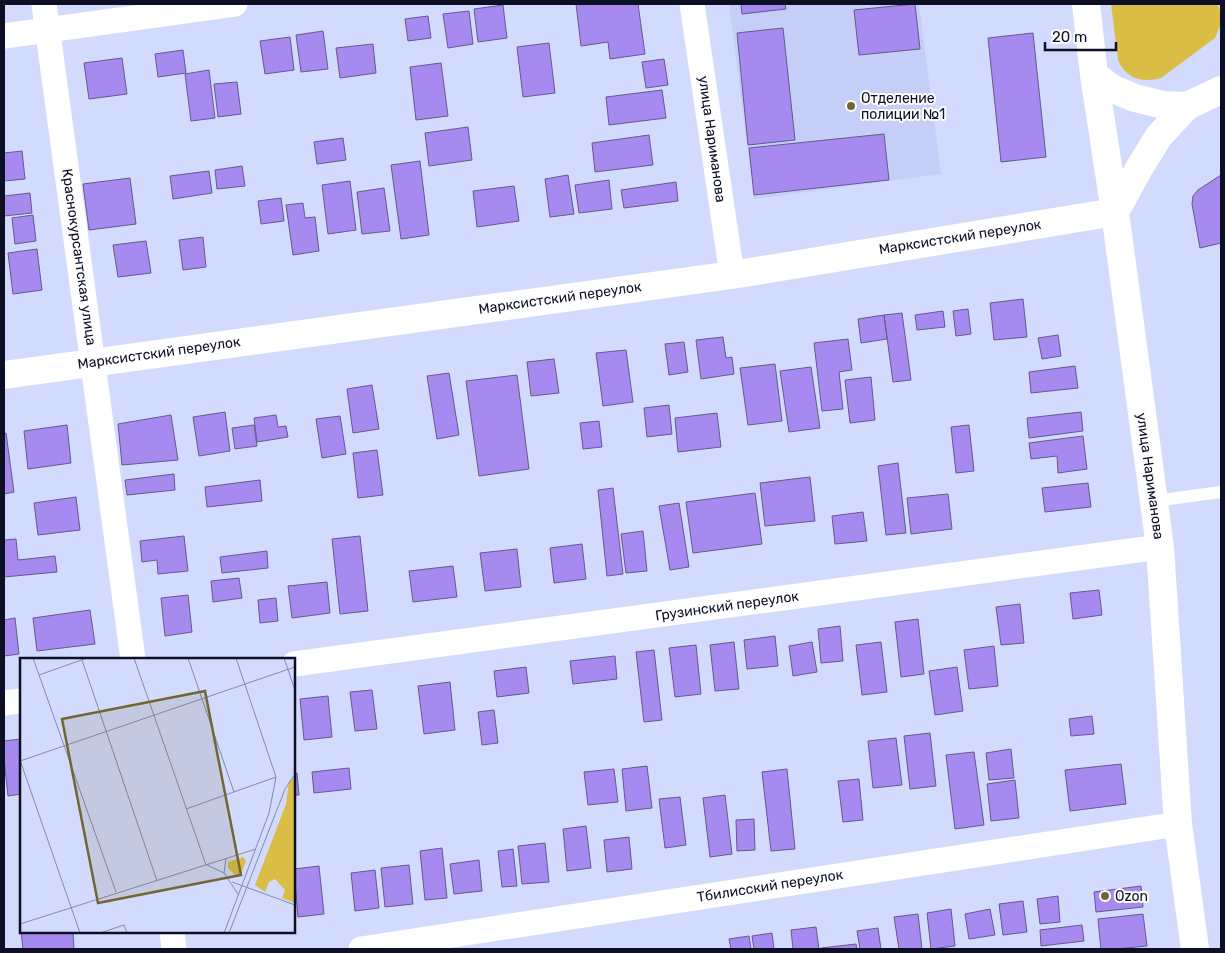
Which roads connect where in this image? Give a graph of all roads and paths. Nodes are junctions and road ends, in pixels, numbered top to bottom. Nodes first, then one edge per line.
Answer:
1 (44, 4) edge
2 (236, 4) edge
3 (692, 4) edge
4 (1086, 4) edge
5 (48, 30) junction
6 (4, 36) edge
7 (1094, 75) junction
8 (1221, 90) edge
9 (1187, 106) junction
10 (1115, 212) junction
11 (732, 275) junction
12 (94, 362) junction
13 (4, 375) edge
14 (1221, 492) edge
15 (1154, 501) junction
16 (1160, 547) junction
17 (133, 658) edge
18 (295, 664) edge
19 (20, 701) edge
20 (4, 703) edge
21 (1178, 824) junction
22 (172, 933) edge
23 (174, 949) edge
24 (361, 949) edge
25 (1195, 949) edge

1 - 5 street, Краснокурсантская улица
2 - 5 street
3 - 11 street, улица Нариманова
4 - 7 street, улица Нариманова
5 - 6 street
5 - 12 street, Краснокурсантская улица
7 - 9 street
7 - 10 street, улица Нариманова
8 - 9 street
9 - 10 street
10 - 11 street, Марксистский переулок
10 - 15 street, улица Нариманова
11 - 12 street, Марксистский переулок
12 - 13 street, Марксистский переулок
12 - 17 street, Краснокурсантская улица
14 - 15 lane
15 - 16 street, улица Нариманова
16 - 18 street, Грузинский переулок
16 - 21 street, улица Нариманова
19 - 20 street
21 - 24 street, Тбилисский переулок
21 - 25 street, улица Нариманова
22 - 23 street

